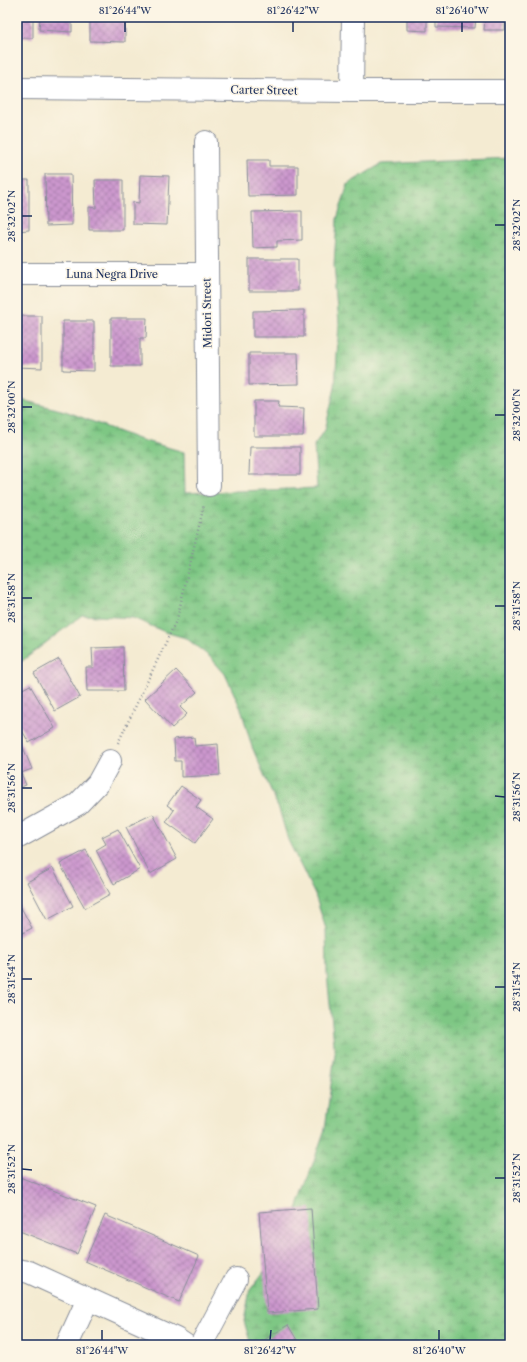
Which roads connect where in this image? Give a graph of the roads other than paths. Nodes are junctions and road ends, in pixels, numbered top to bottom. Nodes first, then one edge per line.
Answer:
1 (353, 17) edge
2 (17, 88) edge
3 (510, 90) edge
4 (352, 91) junction
5 (206, 142) dead end
6 (17, 274) edge
7 (207, 274) junction
8 (209, 485) road end
9 (110, 761) road end
10 (17, 838) edge
11 (17, 1270) edge
12 (236, 1278) dead end
13 (88, 1299) junction
14 (68, 1345) edge
15 (185, 1345) edge
16 (201, 1345) edge

1 - 4 street
2 - 4 street, Carter Street
3 - 4 street, Carter Street
5 - 7 street, Midori Street
6 - 7 street, Luna Negra Drive
7 - 8 street, Midori Street
9 - 10 street
11 - 13 street
12 - 16 street
13 - 14 street
13 - 15 street

